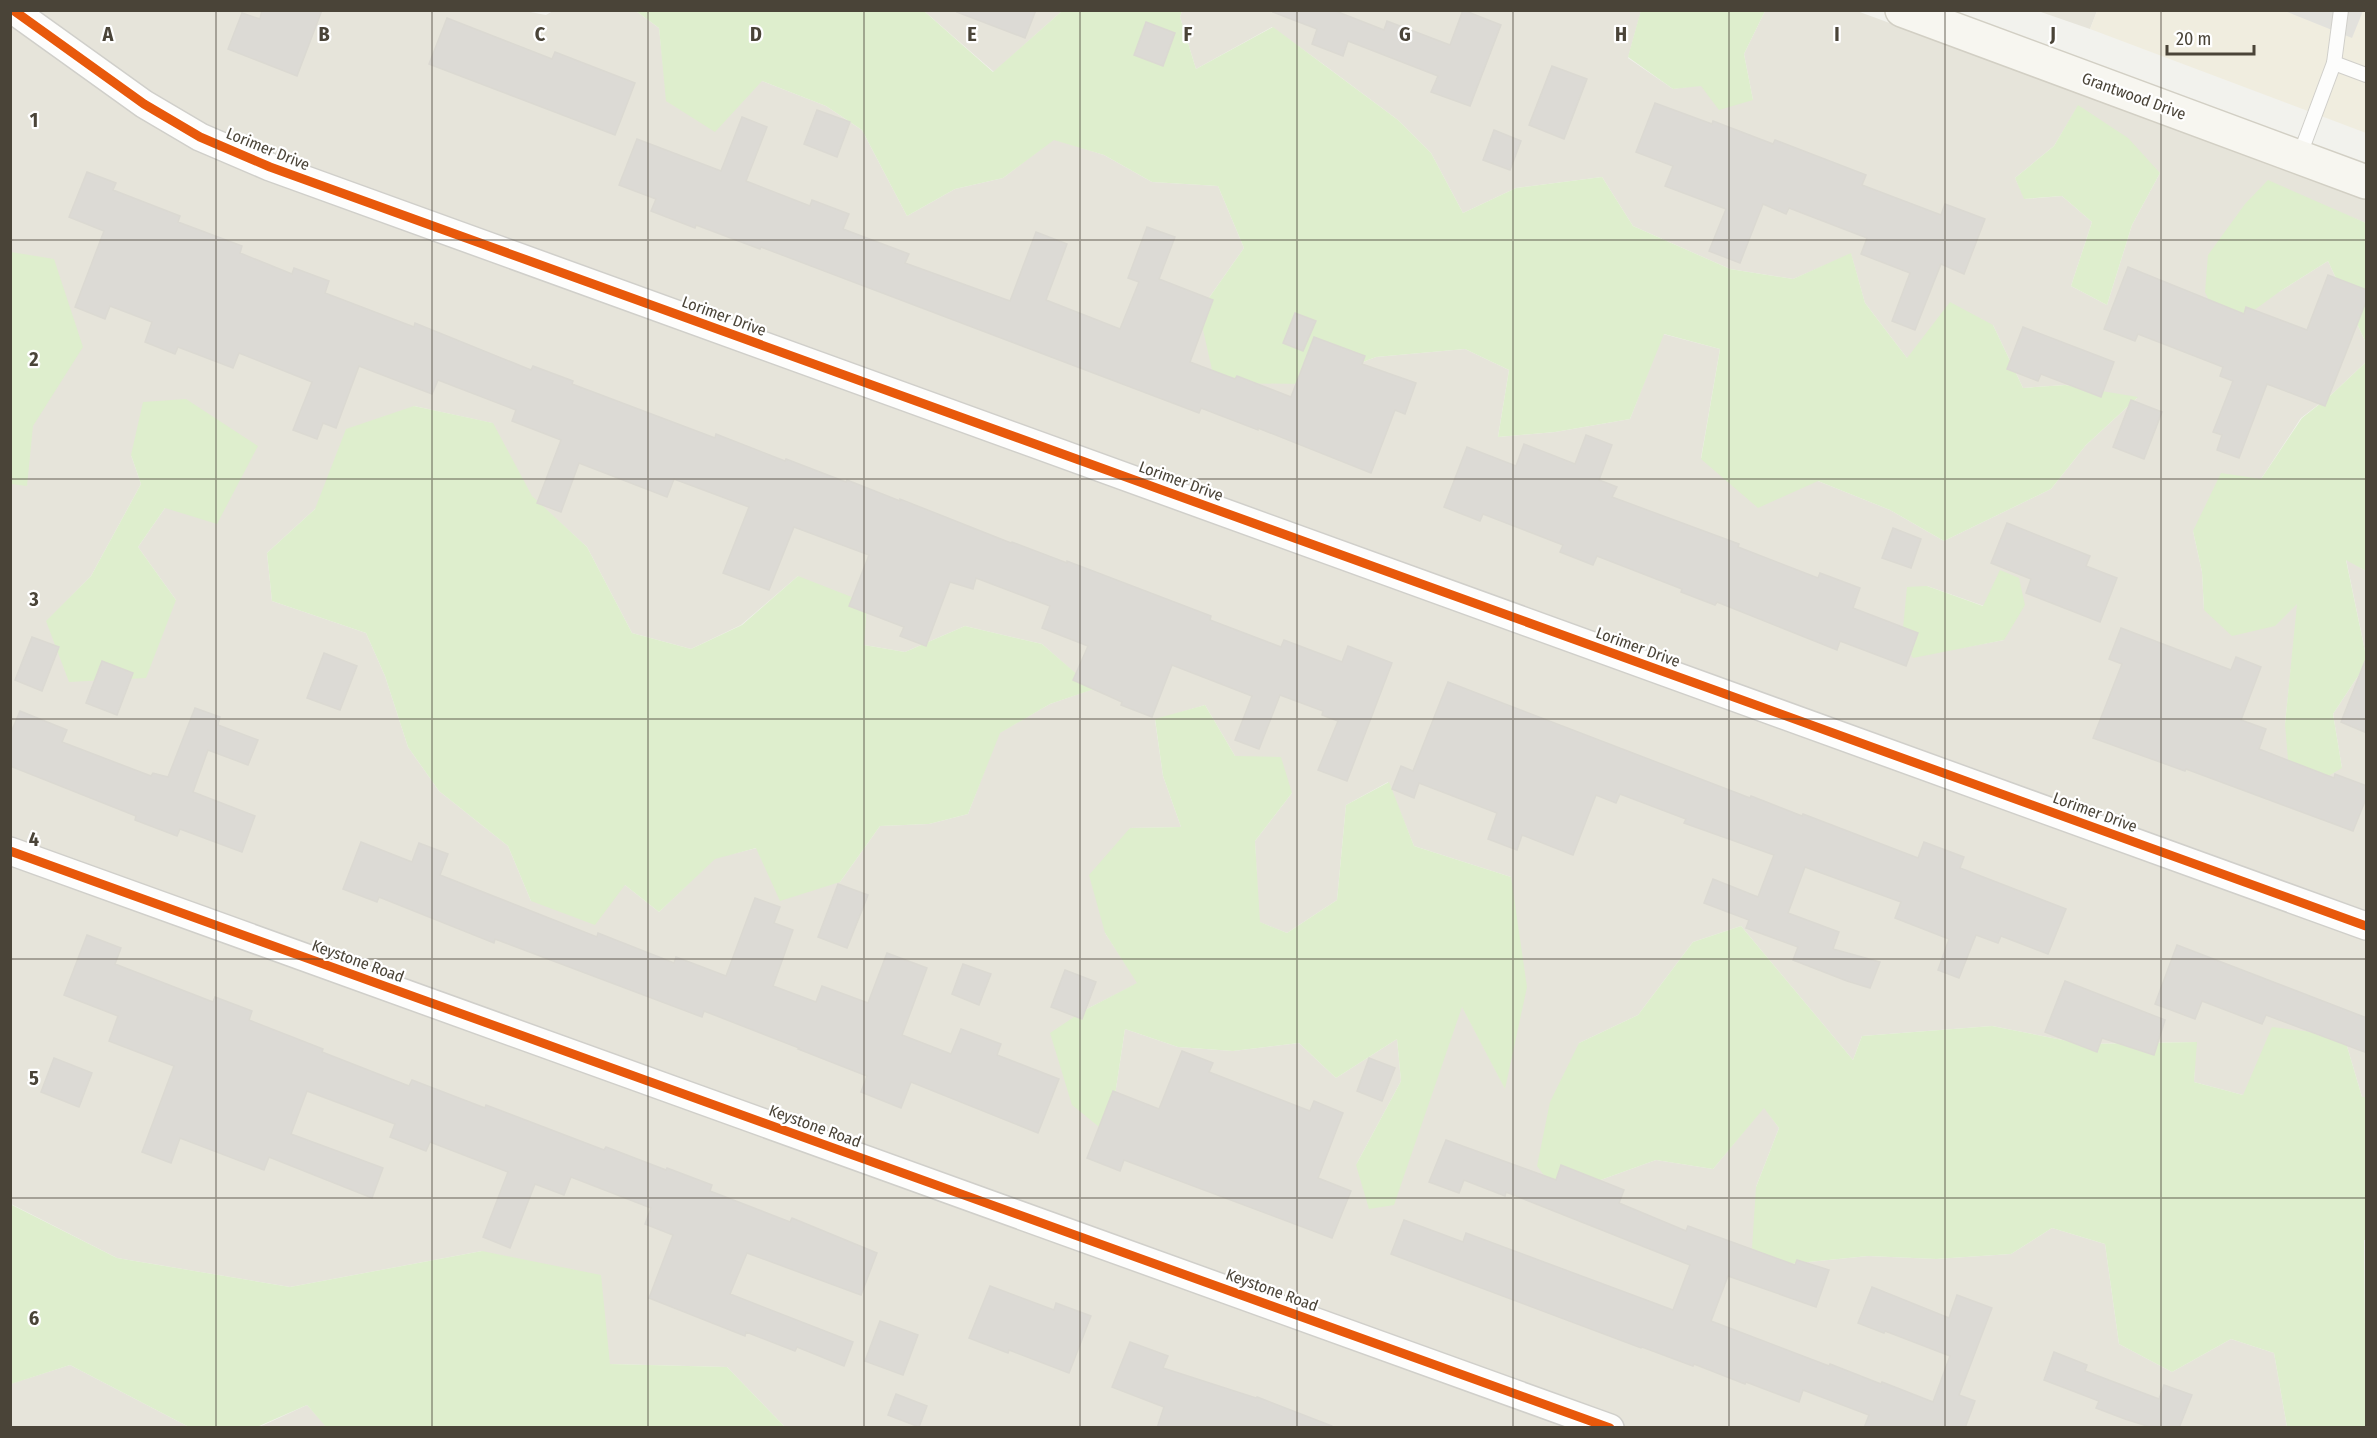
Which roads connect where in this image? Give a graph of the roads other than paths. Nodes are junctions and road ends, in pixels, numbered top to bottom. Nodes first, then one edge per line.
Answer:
1 (13, 10) edge
2 (1902, 10) edge
3 (2342, 10) edge
4 (2334, 63) junction
5 (2367, 75) edge
6 (2299, 157) junction
7 (2367, 182) edge
8 (10, 851) edge
9 (2367, 926) edge
10 (1610, 1428) edge

1 - 9 street, Lorimer Drive
2 - 6 street, Grantwood Drive
3 - 4 lane
4 - 5 lane
4 - 6 lane
6 - 7 street, Grantwood Drive
8 - 10 street, Keystone Road

